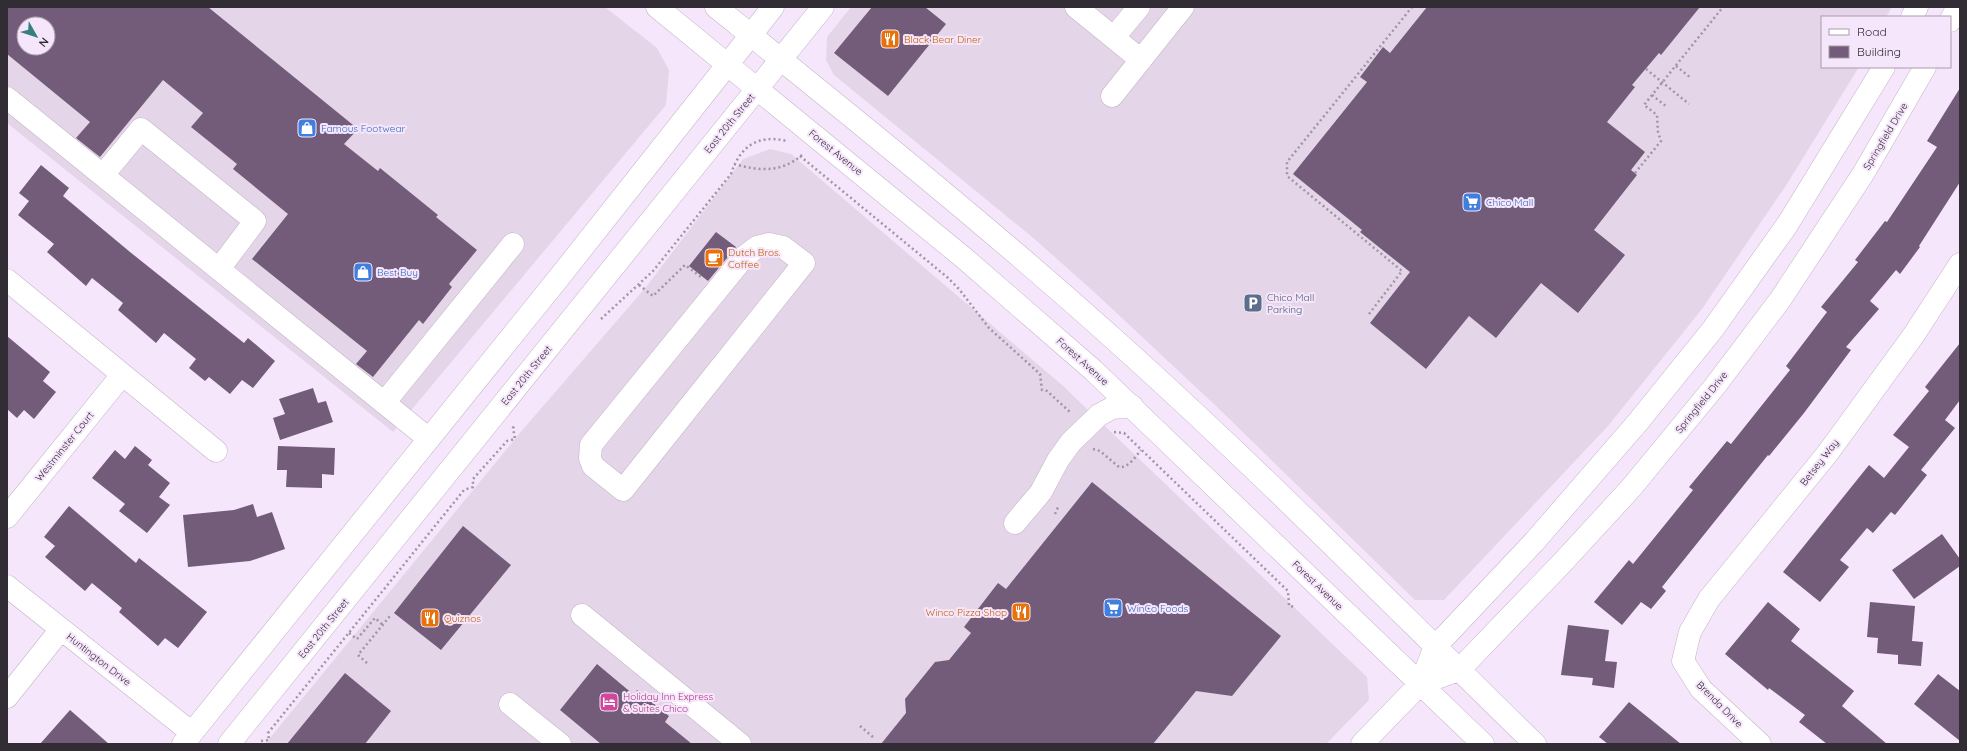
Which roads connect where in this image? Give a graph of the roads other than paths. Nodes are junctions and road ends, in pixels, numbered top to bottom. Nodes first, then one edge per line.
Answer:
1 (657, 7) edge
2 (716, 7) edge
3 (774, 7) edge
4 (823, 7) edge
5 (1076, 7) edge
6 (1139, 7) edge
7 (1183, 7) edge
8 (1917, 7) edge
9 (1958, 7) edge
10 (1912, 16) edge
11 (1951, 19) edge
12 (751, 35) junction
13 (1114, 38) junction
14 (781, 59) junction
15 (1141, 60) junction
16 (728, 64) junction
17 (1883, 68) edge
18 (1924, 68) edge
19 (757, 88) junction
20 (1112, 96) dead end
21 (7, 98) edge
22 (103, 175) junction
23 (513, 244) dead end
24 (1960, 264) edge
25 (219, 269) junction
26 (7, 280) edge
27 (716, 290) joint
28 (122, 375) junction
29 (384, 402) junction
30 (1132, 406) junction
31 (429, 438) junction
32 (216, 451) dead end
33 (7, 517) edge
34 (1015, 523) dead end
35 (7, 586) edge
36 (582, 615) dead end
37 (61, 629) junction
38 (1435, 647) junction
39 (1683, 661) joint
40 (1459, 670) junction
41 (1420, 684) junction
42 (7, 697) edge
43 (510, 704) dead end
44 (187, 738) edge
45 (229, 744) edge
46 (560, 744) edge
47 (740, 744) edge
48 (1362, 744) edge
49 (1483, 744) edge
50 (1535, 744) edge
51 (1760, 744) edge

1 - 16 street, Forest Avenue
2 - 12 street
3 - 12 street
4 - 14 street, East 20th Street
5 - 13 street
6 - 13 street
7 - 15 street
8 - 10 street
9 - 11 street
12 - 14 street
12 - 16 street
13 - 15 street
14 - 19 street, East 20th Street
14 - 38 street
15 - 20 street
16 - 19 street, Forest Avenue
16 - 31 street
17 - 38 street, Springfield Drive
18 - 40 street, Springfield Drive
19 - 30 street, Forest Avenue
19 - 45 street, East 20th Street
21 - 22 street
22 - 25 street
22 - 25 street
23 - 29 street
24 - 39 street, Betsey Way
25 - 29 street
26 - 28 street
27 - 27 street
28 - 32 street
28 - 33 street, Westminster Court
29 - 31 street
30 - 34 street
30 - 41 street, Forest Avenue
31 - 44 street
35 - 37 street, Huntington Drive
36 - 47 street
37 - 42 street
37 - 44 street, Huntington Drive
38 - 40 street
38 - 41 street, Springfield Drive
39 - 51 street, Brenda Drive
40 - 41 street, Springfield Drive
40 - 50 street
41 - 48 street, Springfield Drive
41 - 49 street, Forest Avenue
43 - 46 street

